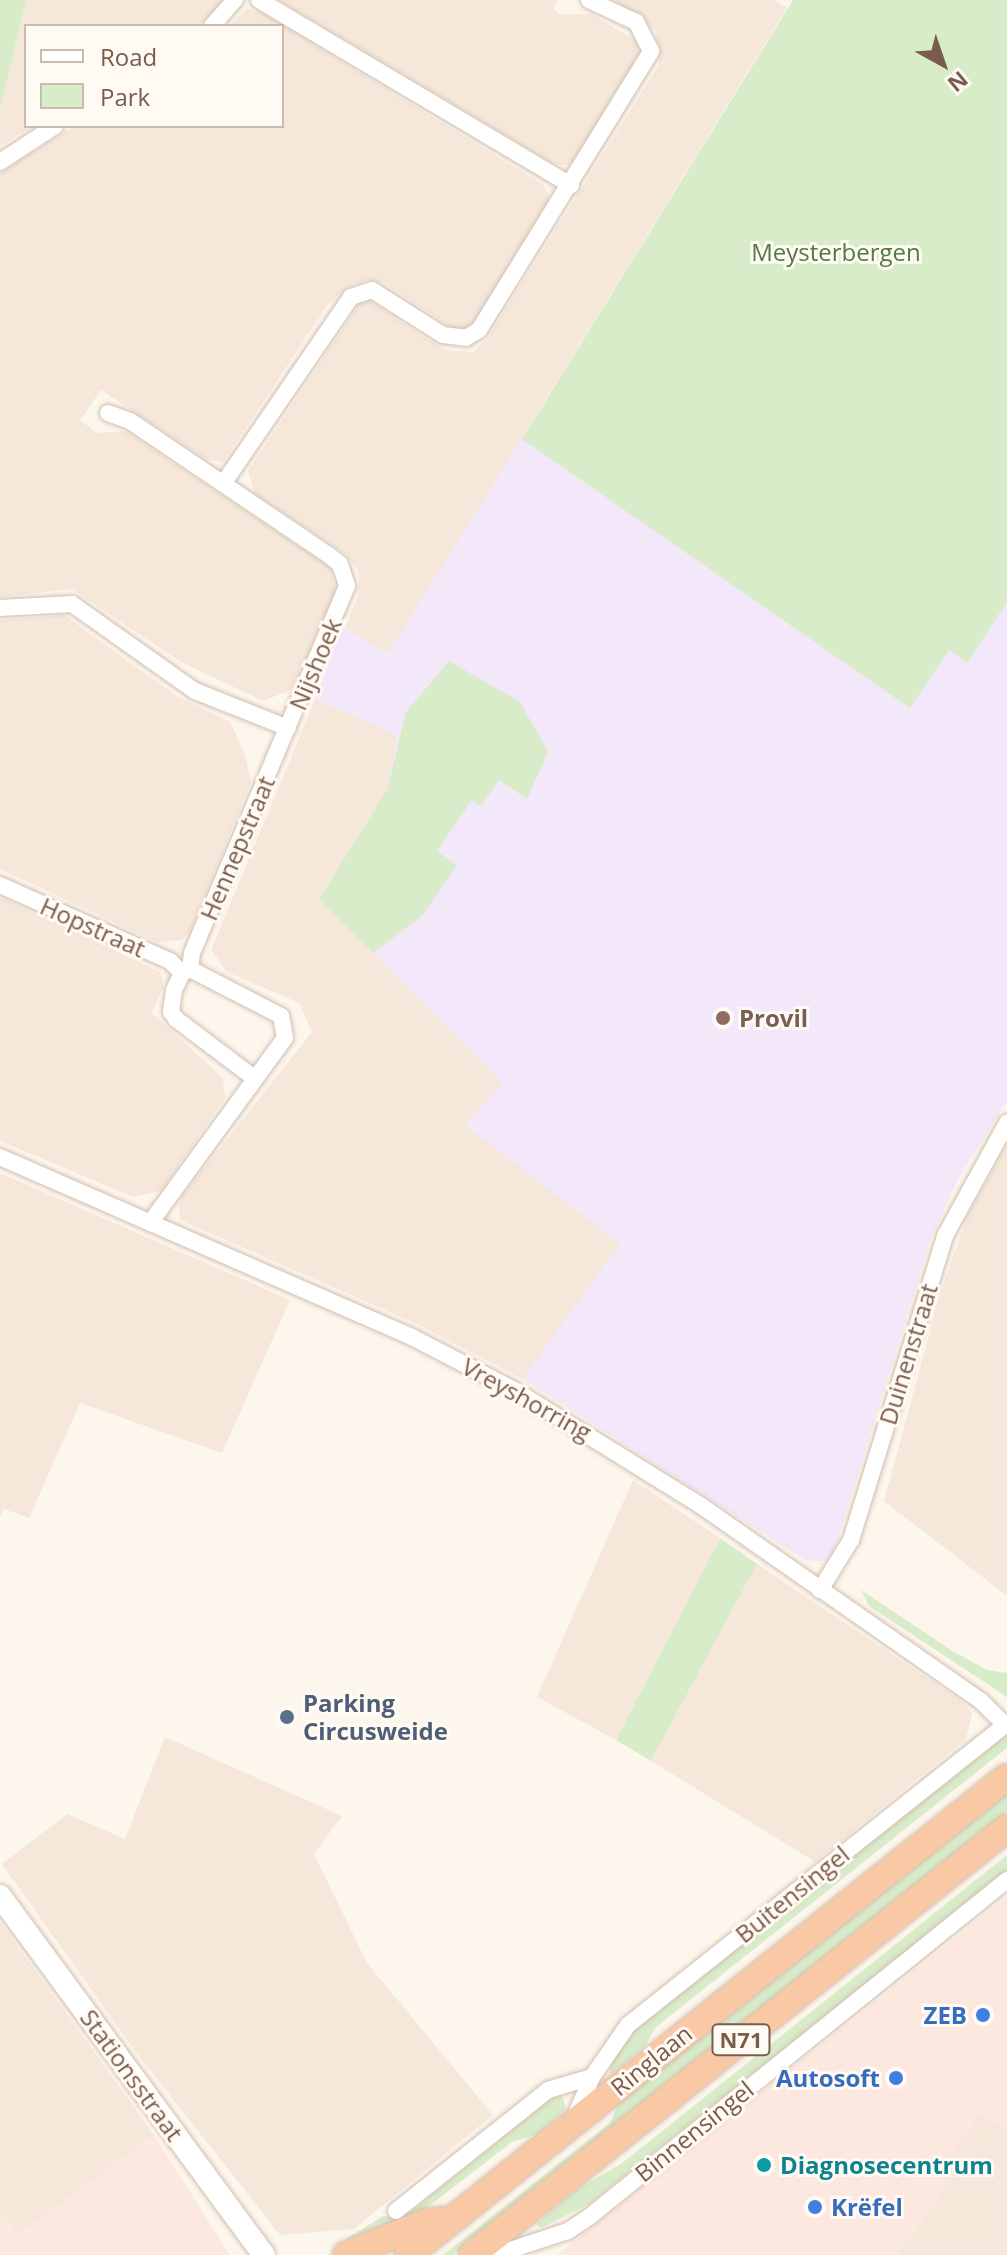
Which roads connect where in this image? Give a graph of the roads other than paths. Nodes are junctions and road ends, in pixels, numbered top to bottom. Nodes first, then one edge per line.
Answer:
1 (235, 0) edge
2 (259, 0) edge
3 (589, 0) edge
4 (214, 24) edge
5 (52, 128) edge
6 (0, 162) edge
7 (571, 185) junction
8 (108, 413) dead end
9 (223, 484) junction
10 (0, 608) edge
11 (288, 728) junction
12 (0, 885) edge
13 (186, 971) junction
14 (253, 1077) junction
15 (1007, 1123) edge
16 (0, 1157) edge
17 (150, 1223) junction
18 (820, 1590) junction
19 (1006, 1725) edge
20 (1007, 1777) edge
21 (1007, 1828) edge
22 (1007, 1880) edge
23 (0, 1896) edge
24 (592, 2077) junction
25 (572, 2123) junction
26 (396, 2211) dead end
27 (453, 2219) junction
28 (473, 2254) edge
29 (264, 2255) edge
30 (346, 2255) edge
31 (408, 2255) edge

1 - 4 street
2 - 7 street
3 - 7 street
5 - 6 street
7 - 9 street
8 - 9 street, Nijshoek
9 - 11 street, Nijshoek
10 - 11 street, Nijshoek
11 - 13 street, Hennepstraat
12 - 13 street, Hopstraat
13 - 14 street, Hennepstraat
13 - 14 street
14 - 17 street
15 - 18 street, Duinenstraat
16 - 17 street, Vreyshorring
17 - 18 street, Vreyshorring
18 - 19 street, Vreyshorring
19 - 24 street, Buitensingel
20 - 25 highway, Ringlaan / N71
21 - 28 highway, Ringlaan / N71
22 - 28 street, Binnensingel
23 - 29 main road, Stationsstraat
24 - 25 street, Buitensingel
24 - 26 street
25 - 27 highway, Ringlaan / N71
27 - 30 highway
27 - 31 highway, Ringlaan / N71

